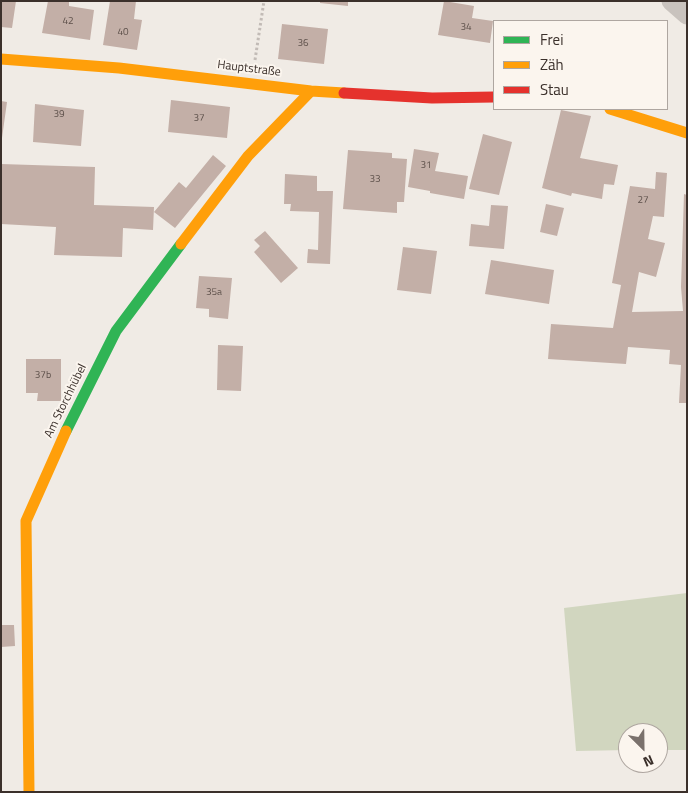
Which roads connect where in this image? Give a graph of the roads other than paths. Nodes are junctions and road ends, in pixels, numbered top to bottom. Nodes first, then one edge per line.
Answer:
1 (671, 1) edge
2 (687, 15) edge
3 (1, 59) edge
4 (311, 90) junction
5 (493, 97) edge
6 (613, 110) edge
7 (687, 133) edge
8 (29, 792) edge

1 - 2 street
3 - 4 street, Hauptstraße
4 - 5 street, Hauptstraße
4 - 8 street, Am Storchhübel
6 - 7 street

